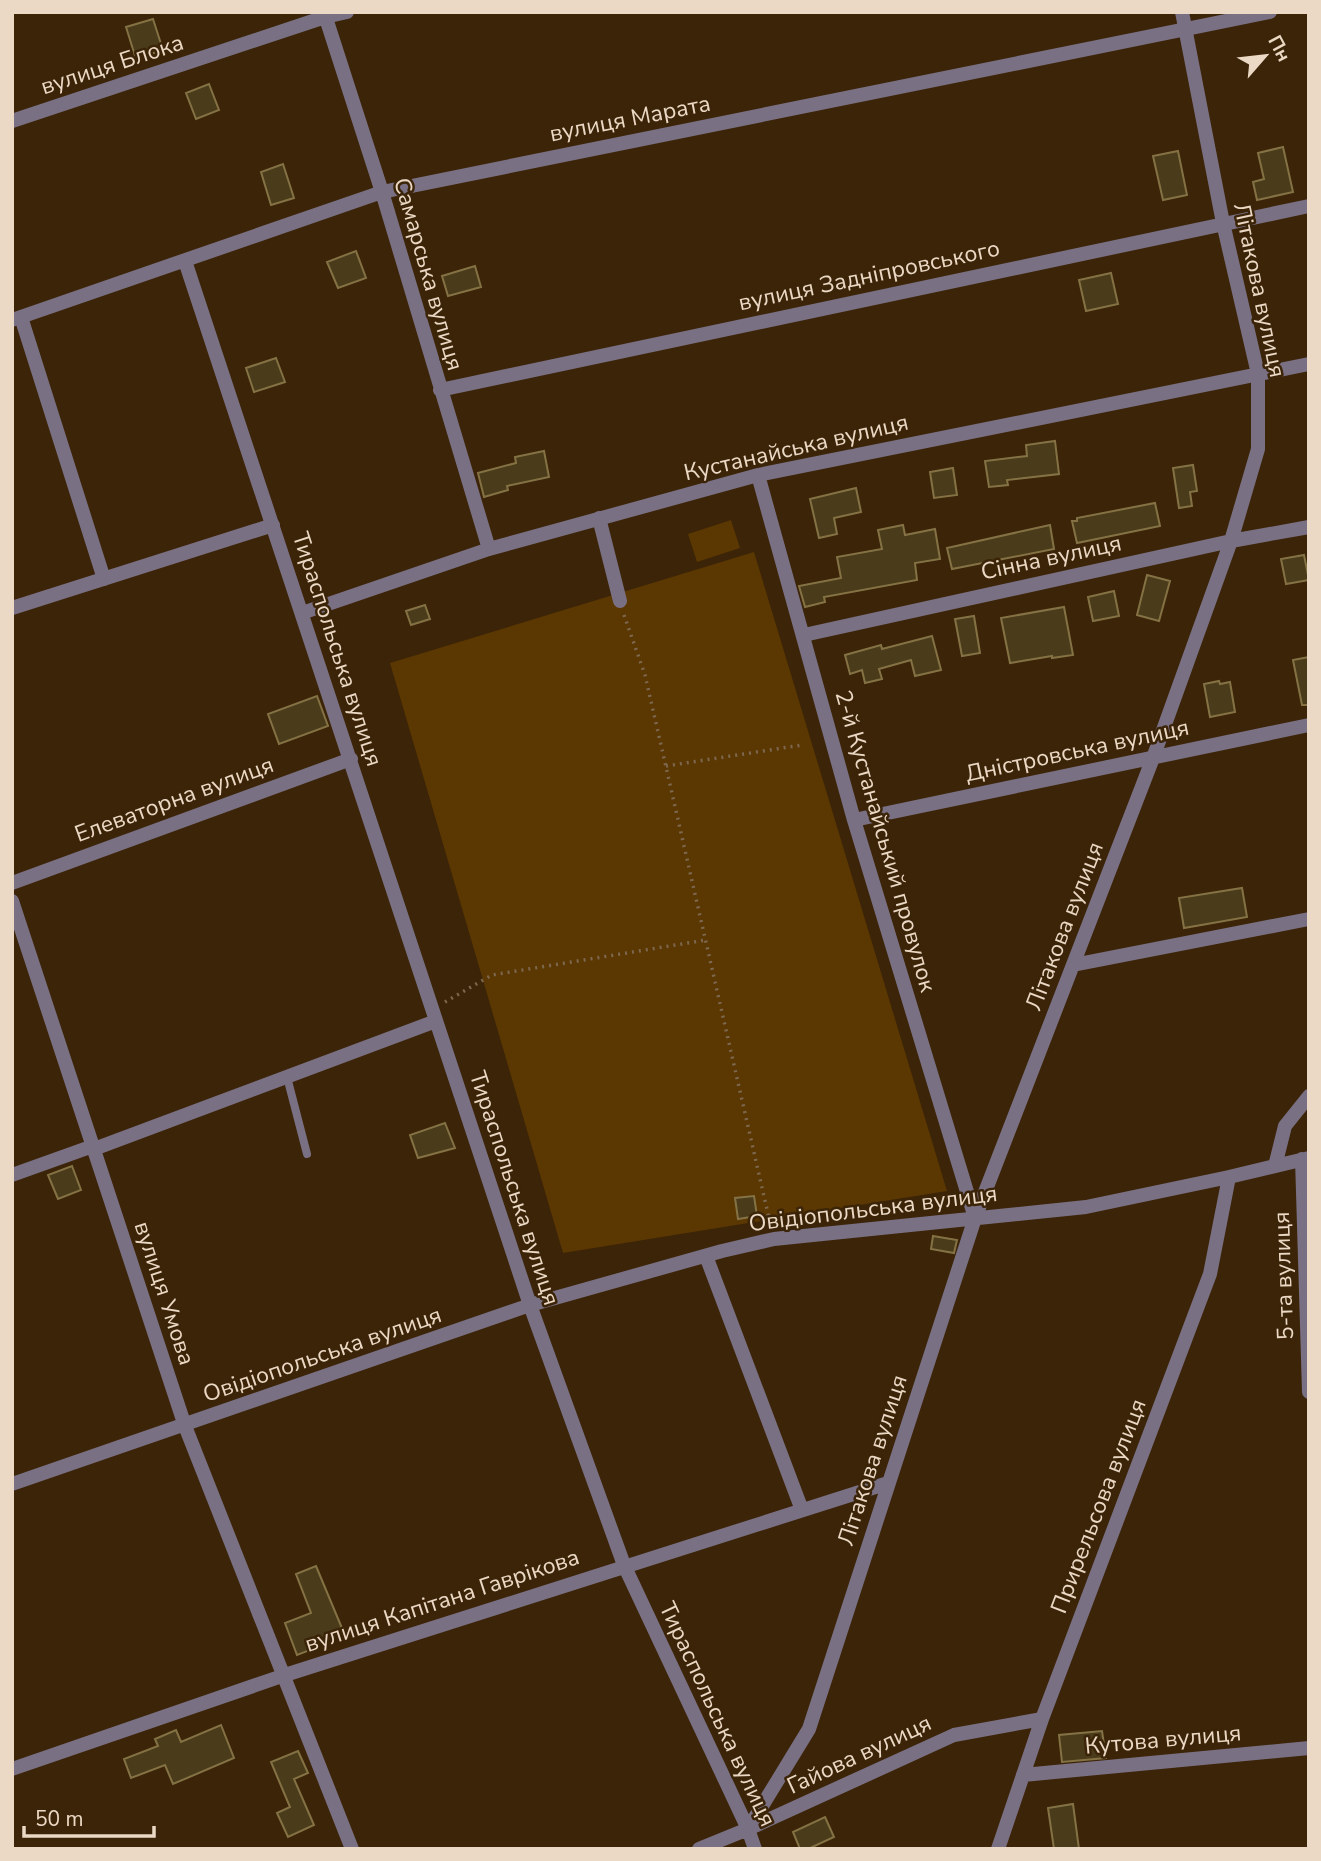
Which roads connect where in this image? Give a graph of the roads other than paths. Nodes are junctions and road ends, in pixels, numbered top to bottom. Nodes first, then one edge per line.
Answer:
1 (346, 12) edge
2 (1182, 12) edge
3 (1270, 12) edge
4 (325, 15) edge
5 (1185, 29) junction
6 (12, 121) edge
7 (382, 192) junction
8 (1309, 206) edge
9 (1223, 223) junction
10 (185, 261) junction
11 (17, 318) edge
12 (1309, 364) edge
13 (1258, 374) junction
14 (440, 390) junction
15 (758, 475) junction
16 (599, 519) junction
17 (273, 525) junction
18 (1309, 527) edge
19 (1231, 541) junction
20 (489, 549) junction
21 (104, 579) junction
22 (620, 601) road end
23 (12, 608) edge
24 (302, 613) junction
25 (804, 635) junction
26 (1309, 725) edge
27 (1153, 758) junction
28 (351, 759) junction
29 (854, 820) junction
30 (12, 883) edge
31 (12, 901) edge
32 (1309, 919) edge
33 (1073, 965) junction
34 (434, 1015) junction
35 (287, 1077) junction
36 (1309, 1097) edge
37 (94, 1148) junction
38 (307, 1154) dead end
39 (1306, 1158) edge
40 (1275, 1166) junction
41 (12, 1175) edge
42 (1229, 1177) junction
43 (975, 1218) junction
44 (705, 1256) junction
45 (530, 1305) junction
46 (1309, 1392) edge
47 (185, 1426) junction
48 (888, 1483) junction
49 (12, 1484) edge
50 (802, 1510) junction
51 (624, 1565) junction
52 (285, 1675) junction
53 (1042, 1719) junction
54 (1309, 1748) edge
55 (12, 1769) edge
56 (1023, 1775) junction
57 (748, 1829) junction
58 (352, 1849) edge
59 (699, 1849) edge
60 (754, 1849) edge
61 (998, 1849) edge

1 - 4 street, вулиця Блока
2 - 5 street, Літакова вулиця
3 - 5 street, вулиця Марата
4 - 6 street, вулиця Блока
4 - 7 street, Самарська вулиця
5 - 7 street, вулиця Марата
5 - 9 street, Літакова вулиця
7 - 10 street, вулиця Марата
7 - 14 street, Самарська вулиця
8 - 9 street, вулиця Задніпровського
9 - 13 street, Літакова вулиця
9 - 14 street, вулиця Задніпровського
10 - 11 street, вулиця Марата
10 - 17 street, Тираспольська вулиця
11 - 21 street
12 - 13 street, Кустанайська вулиця
13 - 15 street, Кустанайська вулиця
13 - 19 street, Літакова вулиця
14 - 20 street, Самарська вулиця
15 - 16 street, Кустанайська вулиця
15 - 25 street, 2-й Кустанайський провулок
16 - 20 street, Кустанайська вулиця
16 - 22 street
17 - 21 street
17 - 24 street, Тираспольська вулиця
18 - 19 street, Сінна вулиця
19 - 25 street, Сінна вулиця
19 - 27 street, Літакова вулиця
20 - 24 street, Кустанайська вулиця
21 - 23 street
24 - 28 street, Тираспольська вулиця
25 - 29 street, 2-й Кустанайський провулок
26 - 27 street, Дністровська вулиця
27 - 29 street, Дністровська вулиця
27 - 33 street, Літакова вулиця
28 - 30 street, Елеваторна вулиця
28 - 34 street, Тираспольська вулиця
29 - 43 street, 2-й Кустанайський провулок
31 - 37 street, вулиця Умова
32 - 33 street
33 - 43 street, Літакова вулиця
34 - 35 street
34 - 45 street, Тираспольська вулиця
35 - 37 street
35 - 38 lane
36 - 40 street
37 - 41 street
37 - 47 street, вулиця Умова
39 - 40 street, Овідіопольська вулиця
39 - 46 street, 5-та вулиця
40 - 42 street, Овідіопольська вулиця
42 - 43 street, Овідіопольська вулиця
42 - 53 street, Прирельсова вулиця
43 - 44 street, Овідіопольська вулиця
43 - 48 street, Літакова вулиця
44 - 45 street, Овідіопольська вулиця
44 - 50 street
45 - 47 street, Овідіопольська вулиця
45 - 51 street, Тираспольська вулиця
47 - 49 street, Овідіопольська вулиця
47 - 52 street, вулиця Умова
48 - 50 street, вулиця Капітана Гаврікова
48 - 57 street, Літакова вулиця
50 - 51 street, вулиця Капітана Гаврікова
51 - 52 street, вулиця Капітана Гаврікова
51 - 57 street, Тираспольська вулиця
52 - 55 street, вулиця Капітана Гаврікова
52 - 58 street, вулиця Умова
53 - 56 street, Прирельсова вулиця
53 - 57 street, Гайова вулиця
54 - 56 street, Кутова вулиця
56 - 61 street, Прирельсова вулиця
57 - 59 street, Гайова вулиця
57 - 60 street, Тираспольська вулиця

